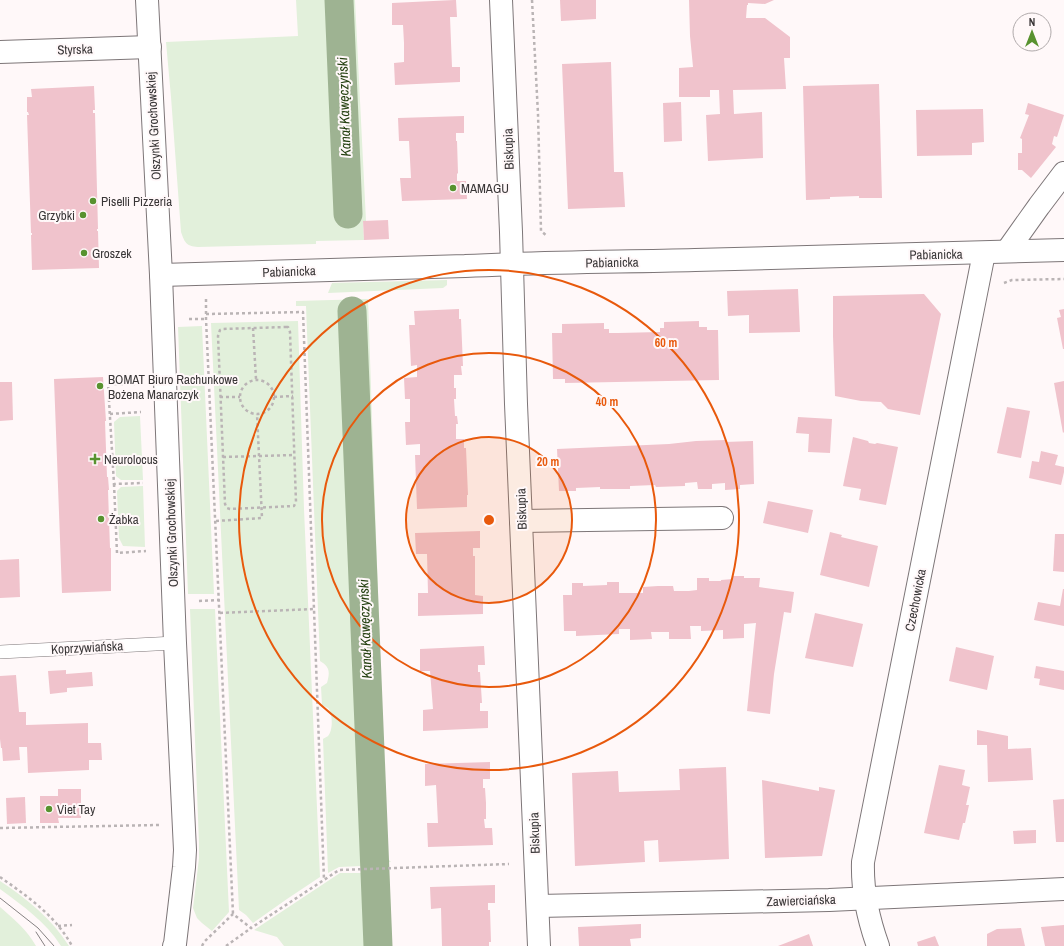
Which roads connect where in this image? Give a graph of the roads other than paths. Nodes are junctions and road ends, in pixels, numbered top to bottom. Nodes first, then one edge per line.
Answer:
1 (147, 0) edge
2 (501, 0) edge
3 (150, 47) junction
4 (0, 52) edge
5 (1064, 173) edge
6 (1064, 250) edge
7 (1007, 251) junction
8 (984, 253) junction
9 (512, 264) junction
10 (161, 275) junction
11 (722, 518) dead end
12 (522, 521) junction
13 (175, 643) junction
14 (0, 652) edge
15 (1064, 889) edge
16 (864, 898) junction
17 (538, 906) junction
18 (174, 946) edge
19 (539, 946) edge
20 (878, 946) edge

1 - 3 street, Olszynki Grochowskiej
2 - 9 street, Biskupia
3 - 4 street, Styrska
3 - 10 street, Olszynki Grochowskiej
5 - 7 street
6 - 7 street, Pabianicka
7 - 8 street, Pabianicka
8 - 9 street, Pabianicka
8 - 16 street, Czechowicka
9 - 10 street, Pabianicka
9 - 12 street, Biskupia
10 - 13 street, Olszynki Grochowskiej
11 - 12 street
12 - 17 street, Biskupia
13 - 14 lane, Koprzywiańska
13 - 18 street, Olszynki Grochowskiej
15 - 16 street, Zawierciańska
16 - 17 street, Zawierciańska
16 - 20 street, Czechowicka
17 - 19 street, Biskupia

